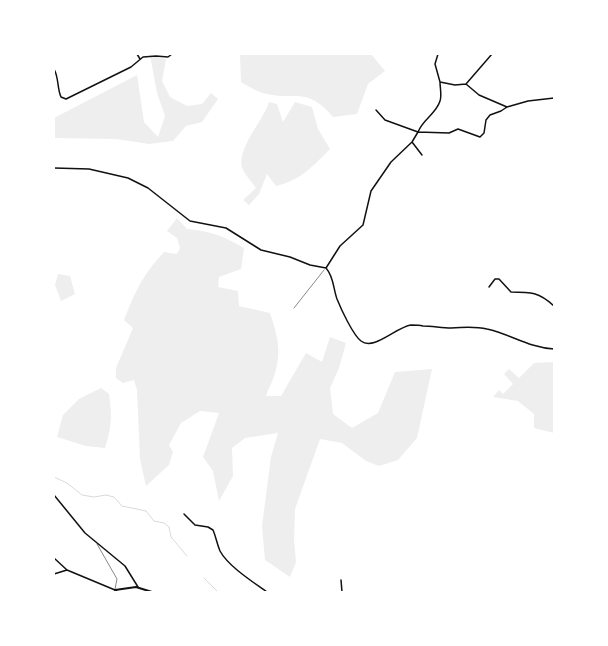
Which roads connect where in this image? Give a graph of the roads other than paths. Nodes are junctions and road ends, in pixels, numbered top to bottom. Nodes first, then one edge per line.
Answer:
1 (137, 54) edge
2 (172, 54) edge
3 (438, 54) edge
4 (492, 54) edge
5 (140, 60) junction
6 (54, 69) edge
7 (440, 82) junction
8 (466, 84) junction
9 (554, 98) edge
10 (507, 107) junction
11 (376, 110) dead end
12 (418, 132) junction
13 (412, 142) junction
14 (422, 155) dead end
15 (54, 168) edge
16 (326, 268) junction
17 (489, 287) dead end
18 (554, 306) edge
19 (554, 349) edge
20 (54, 495) edge
21 (184, 514) dead end
22 (97, 544) junction
23 (54, 558) edge
24 (67, 570) junction
25 (54, 574) edge
26 (341, 580) dead end
27 (138, 587) junction
28 (116, 591) edge
29 (152, 592) edge
30 (267, 592) edge
31 (342, 592) edge

1 - 5 street
2 - 5 street
3 - 7 street
4 - 8 street
5 - 6 street
7 - 8 street
7 - 12 street
8 - 10 street
9 - 10 street
10 - 12 street
11 - 12 street
12 - 13 street
13 - 14 street
13 - 16 street
15 - 16 street
16 - 19 street
17 - 18 street
20 - 22 street
21 - 30 street
22 - 27 street
22 - 28 lane
23 - 24 street
24 - 25 street
24 - 28 street
26 - 31 street
27 - 28 street
27 - 29 street

